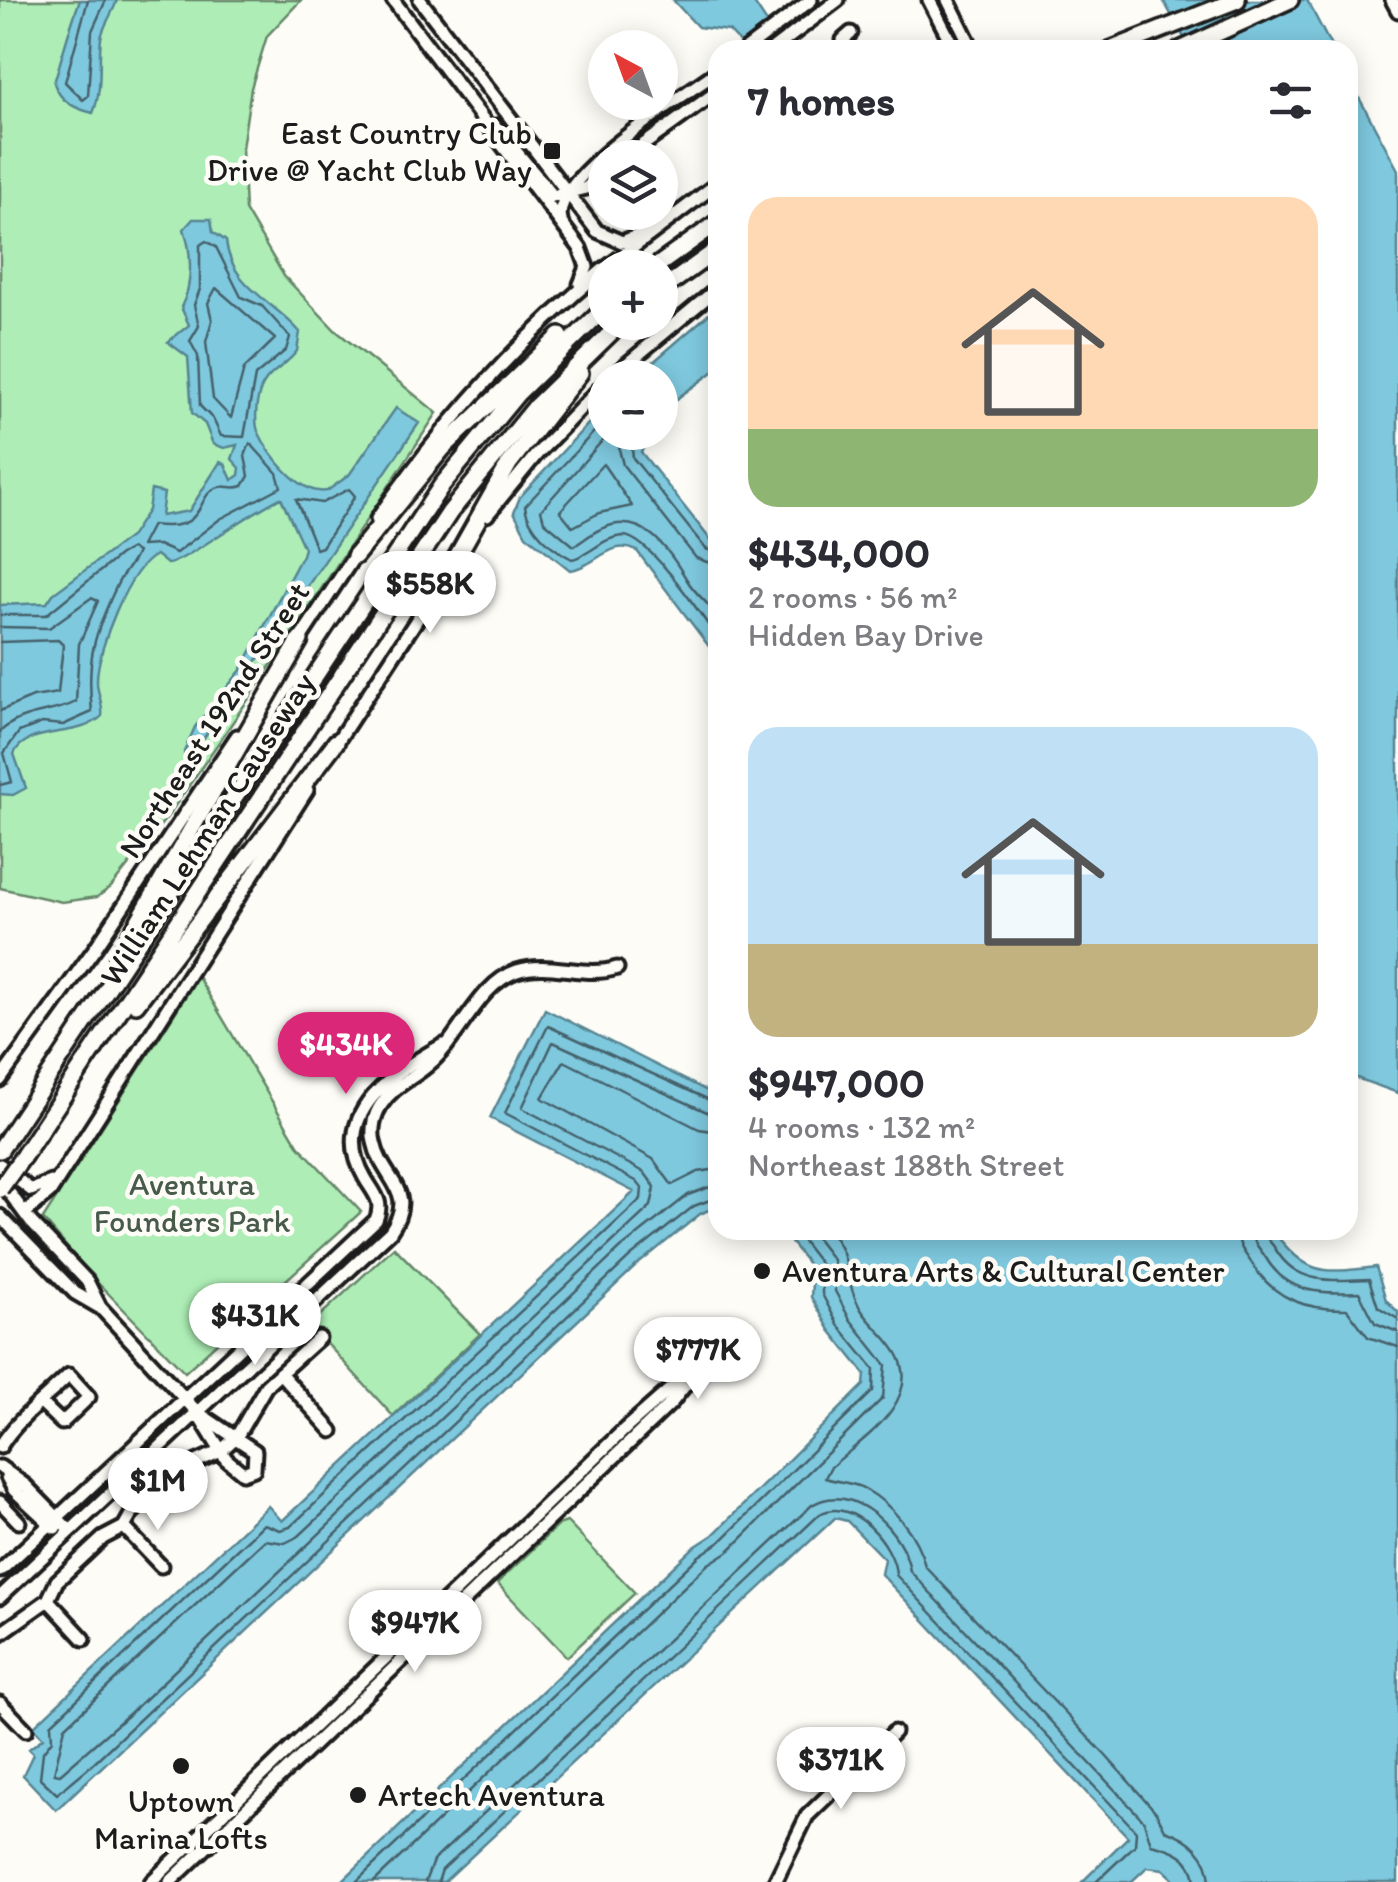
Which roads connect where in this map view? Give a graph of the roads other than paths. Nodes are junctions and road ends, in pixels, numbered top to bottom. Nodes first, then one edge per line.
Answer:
1 (393, 0) edge
2 (420, 0) edge
3 (811, 0) edge
4 (838, 0) edge
5 (1237, 0) edge
6 (1290, 0) edge
7 (1392, 0) edge
8 (948, 1) edge
9 (932, 4) edge
10 (1398, 11) edge
11 (758, 40) edge
12 (785, 40) edge
13 (949, 40) edge
14 (968, 40) edge
15 (1135, 40) edge
16 (1202, 40) edge
17 (708, 77) edge
18 (454, 81) junction
19 (708, 97) edge
20 (650, 140) edge
21 (588, 186) edge
22 (708, 190) edge
23 (570, 193) junction
24 (678, 211) edge
25 (588, 215) edge
26 (562, 224) junction
27 (708, 229) edge
28 (601, 230) edge
29 (651, 230) edge
30 (652, 230) edge
31 (627, 250) edge
32 (678, 251) edge
33 (708, 256) edge
34 (678, 279) edge
35 (588, 282) edge
36 (708, 296) edge
37 (567, 299) junction
38 (588, 317) edge
39 (588, 323) edge
40 (605, 340) edge
41 (608, 340) edge
42 (632, 360) edge
43 (588, 401) edge
44 (355, 556) junction
45 (456, 560) junction
46 (300, 640) junction
47 (336, 742) junction
48 (616, 968) dead end
49 (88, 1017) junction
50 (451, 1041) junction
51 (0, 1080) edge
52 (38, 1134) junction
53 (3, 1145) edge
54 (77, 1146) junction
55 (0, 1165) edge
56 (0, 1180) edge
57 (0, 1189) edge
58 (37, 1206) junction
59 (0, 1212) edge
60 (25, 1214) junction
61 (62, 1254) junction
62 (299, 1291) junction
63 (100, 1307) junction
64 (309, 1308) junction
65 (729, 1337) dead end
66 (318, 1338) dead end
67 (701, 1364) junction
68 (280, 1373) junction
69 (185, 1398) junction
70 (41, 1402) dead end
71 (197, 1412) junction
72 (332, 1431) dead end
73 (237, 1436) junction
74 (0, 1447) edge
75 (220, 1451) junction
76 (3, 1470) edge
77 (0, 1502) edge
78 (56, 1519) junction
79 (19, 1522) dead end
80 (124, 1528) junction
81 (70, 1532) junction
82 (162, 1566) dead end
83 (0, 1571) edge
84 (0, 1596) edge
85 (48, 1600) junction
86 (0, 1634) edge
87 (84, 1639) dead end
88 (0, 1703) edge
89 (26, 1730) dead end
90 (894, 1732) dead end
91 (150, 1882) edge
92 (170, 1882) edge
93 (775, 1882) edge

1 - 18 street
2 - 23 street
3 - 11 street
4 - 12 street
5 - 15 highway
6 - 16 highway
7 - 10 street
8 - 9 street
8 - 14 street
9 - 13 street
17 - 23 street
18 - 23 street
18 - 26 street
19 - 20 street
21 - 23 street
22 - 24 street, Northeast 192nd Street
23 - 25 street
23 - 26 street
26 - 37 street
27 - 32 highway
28 - 29 street
30 - 31 street, Northeast 192nd Street
33 - 34 highway
35 - 37 street, Northeast 192nd Street
36 - 42 street
37 - 44 street, Northeast 192nd Street
38 - 44 highway
39 - 49 highway, William Lehman Causeway
40 - 52 highway, William Lehman Causeway
41 - 45 highway
43 - 45 street
44 - 46 street, Northeast 192nd Street
45 - 47 street
46 - 49 highway
46 - 51 street, Northeast 192nd Street
47 - 52 highway
47 - 54 street
48 - 50 street
49 - 53 highway, William Lehman Causeway
50 - 62 street
50 - 64 street
52 - 57 highway, William Lehman Causeway, bridge
54 - 55 street
54 - 58 street
56 - 60 street
58 - 60 street
58 - 61 street
59 - 60 street
59 - 63 street
60 - 61 street
61 - 63 street
62 - 64 street
62 - 69 street
63 - 69 street
64 - 71 street
65 - 67 street
66 - 68 street
67 - 91 street
67 - 92 street
68 - 72 street
68 - 73 street
69 - 71 street
69 - 78 street
70 - 74 street
71 - 73 street
71 - 75 street
71 - 81 street
73 - 75 street
73 - 75 street
75 - 80 street
76 - 78 street
76 - 78 street
77 - 79 street
78 - 81 street
78 - 83 street
80 - 82 street
80 - 85 street
81 - 84 street
85 - 86 street
85 - 87 street
88 - 89 street
90 - 93 street

